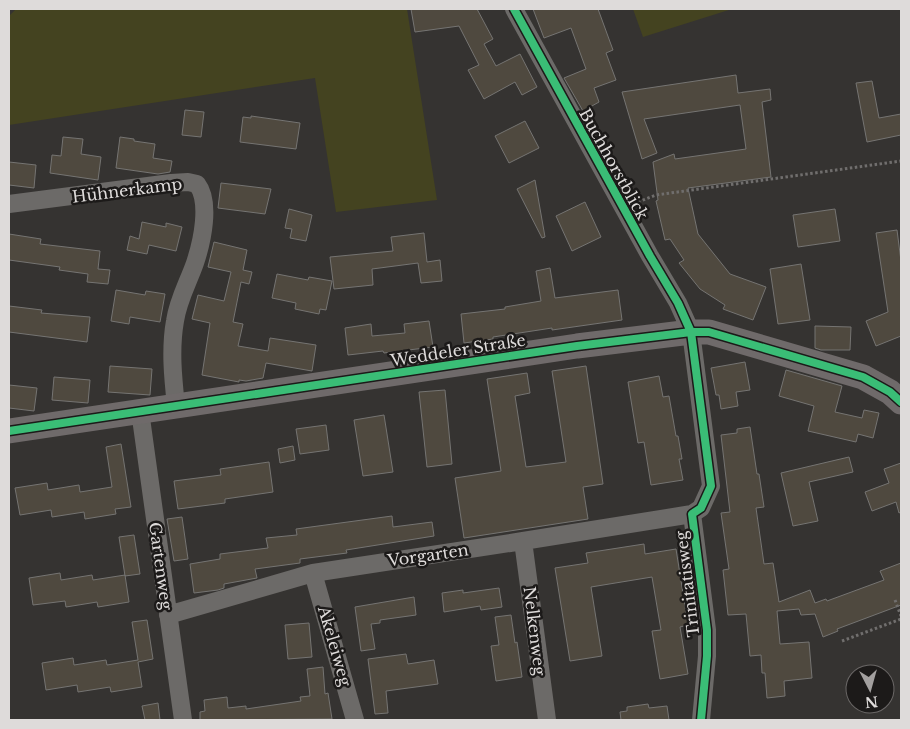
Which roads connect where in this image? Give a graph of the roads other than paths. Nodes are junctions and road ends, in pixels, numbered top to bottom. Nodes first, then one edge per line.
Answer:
1 (514, 9) edge
2 (9, 204) edge
3 (691, 332) junction
4 (901, 402) edge
5 (176, 406) junction
6 (140, 411) junction
7 (9, 431) edge
8 (692, 514) junction
9 (524, 542) junction
10 (313, 572) junction
11 (168, 615) junction
12 (183, 720) edge
13 (355, 720) edge
14 (547, 720) edge
15 (701, 720) edge

1 - 3 street, Buchhorstblick
2 - 5 street, Hühnerkamp
3 - 4 street, Weddeler Straße
3 - 5 street, Weddeler Straße
3 - 8 street, Trinitatisweg
5 - 6 street, Weddeler Straße
6 - 7 street, Weddeler Straße
6 - 11 street, Gartenweg
8 - 9 street, Vorgarten
8 - 15 street, Trinitatisweg
9 - 10 street, Vorgarten
9 - 14 street, Nelkenweg
10 - 11 street, Vorgarten
10 - 13 street, Akeleiweg
11 - 12 street, Gartenweg

